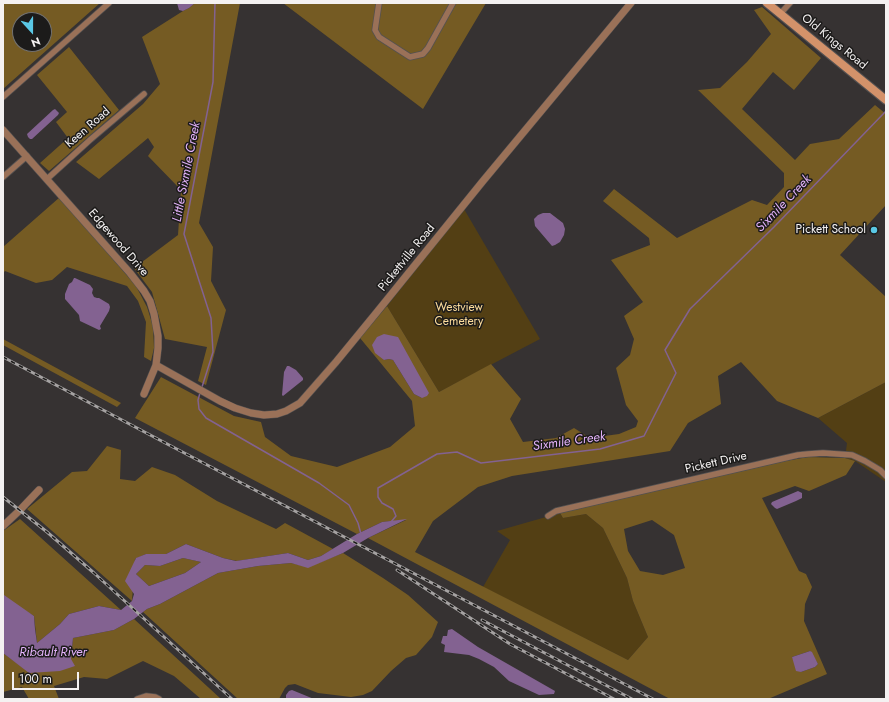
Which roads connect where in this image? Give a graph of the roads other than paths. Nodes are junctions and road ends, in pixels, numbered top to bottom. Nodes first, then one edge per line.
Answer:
1 (110, 3) edge
2 (379, 3) edge
3 (453, 3) edge
4 (631, 3) edge
5 (767, 3) edge
6 (790, 3) edge
7 (780, 14) junction
8 (144, 94) dead end
9 (3, 97) edge
10 (885, 100) edge
11 (3, 130) edge
12 (27, 156) junction
13 (3, 177) edge
14 (47, 179) junction
15 (156, 365) junction
16 (144, 394) dead end
17 (886, 476) edge
18 (39, 490) dead end
19 (548, 516) dead end
20 (3, 526) edge
21 (137, 699) edge
22 (159, 699) edge

1 - 9 street
2 - 3 street
4 - 15 street, Pickettville Road
5 - 7 main road, Old Kings Road
6 - 7 street
7 - 10 main road, Old Kings Road
8 - 14 street, Keen Road
11 - 12 street, Edgewood Drive
12 - 13 street
12 - 14 street, Edgewood Drive
14 - 15 street, Edgewood Drive
15 - 16 street, Edgewood Drive
17 - 19 street, Pickett Drive
18 - 20 street
21 - 22 street

